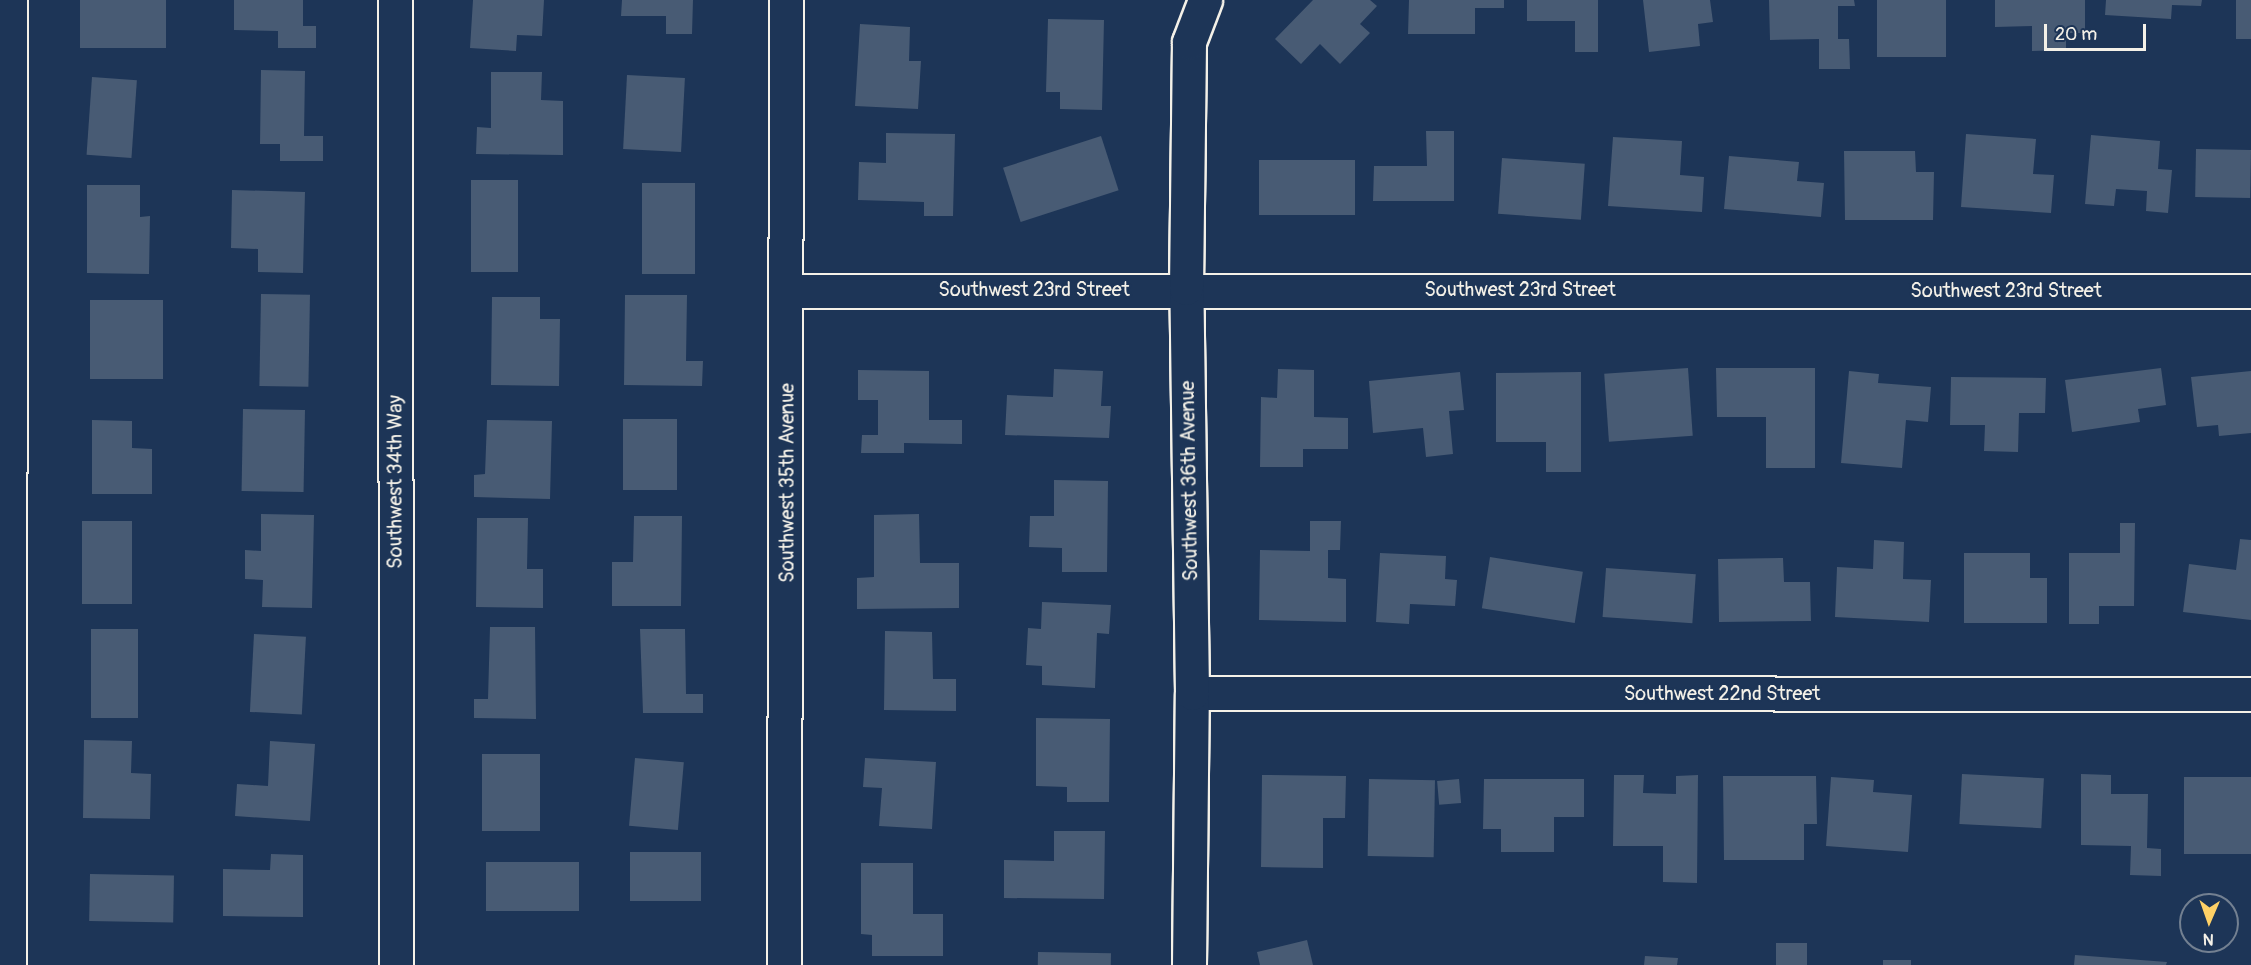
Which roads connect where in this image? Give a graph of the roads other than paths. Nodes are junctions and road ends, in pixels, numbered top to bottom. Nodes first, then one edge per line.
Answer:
1 (10, 0) edge
2 (395, 0) edge
3 (786, 0) edge
4 (1205, 0) edge
5 (1186, 288) junction
6 (789, 291) junction
7 (2251, 291) edge
8 (1192, 693) junction
9 (2251, 693) edge
10 (9, 965) edge
11 (396, 965) edge
12 (784, 965) edge
13 (1189, 965) edge

1 - 10 street
2 - 11 street, Southwest 34th Way
3 - 6 street, Southwest 35th Avenue
4 - 5 street, Southwest 36th Avenue
5 - 6 street, Southwest 23rd Street
5 - 7 street, Southwest 23rd Street
5 - 8 street, Southwest 36th Avenue
6 - 12 street, Southwest 35th Avenue
8 - 9 street, Southwest 22nd Street
8 - 13 street, Southwest 36th Avenue

